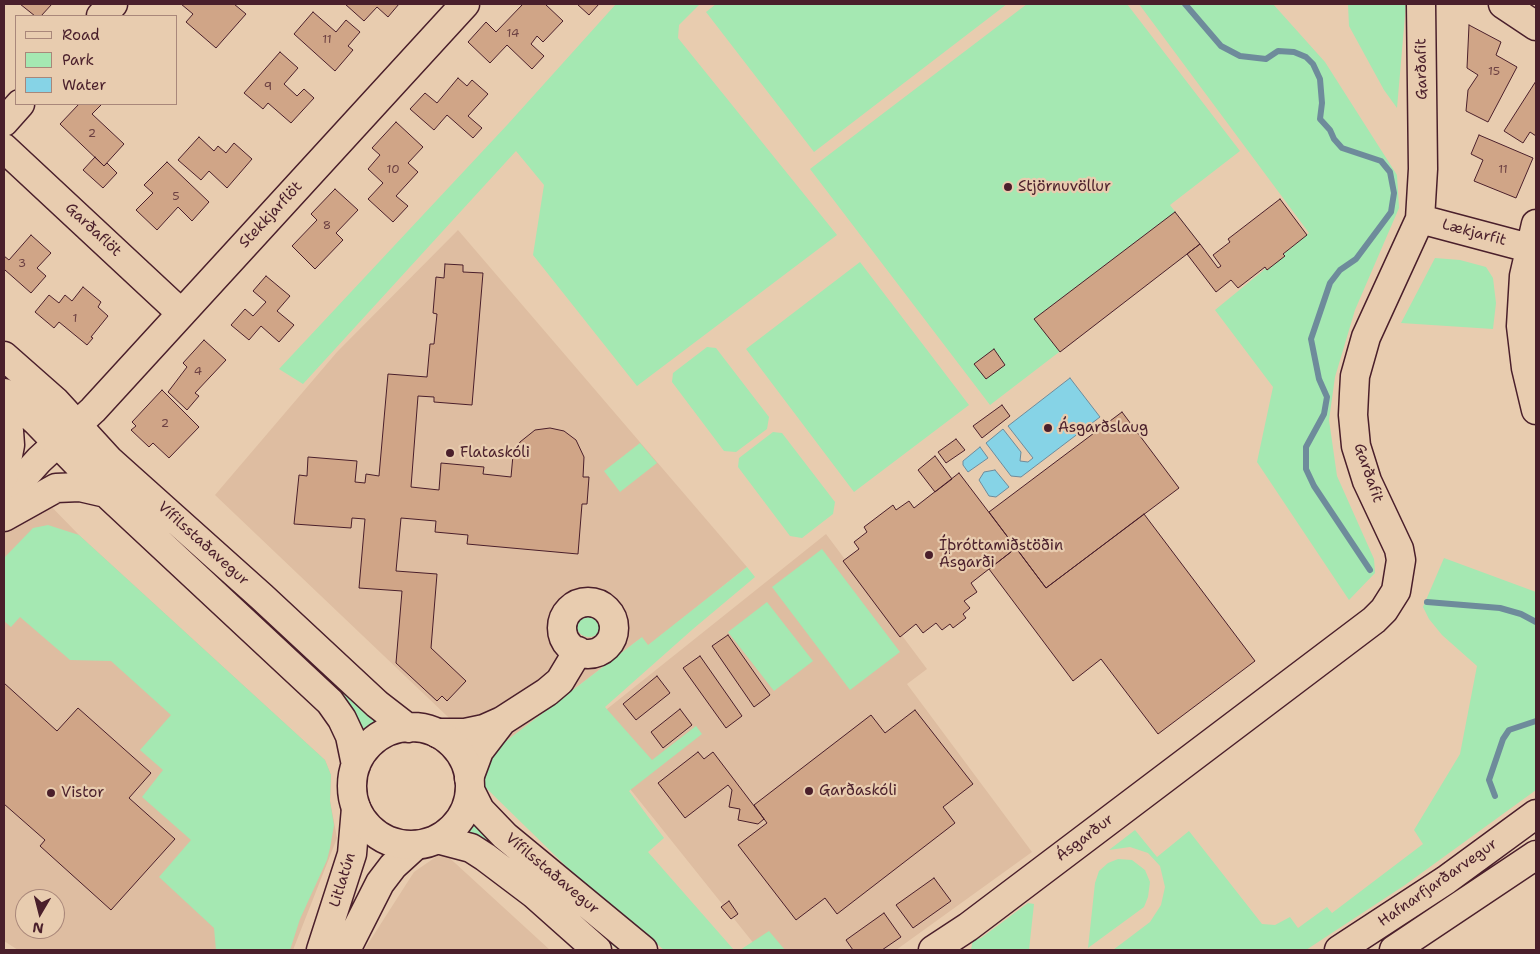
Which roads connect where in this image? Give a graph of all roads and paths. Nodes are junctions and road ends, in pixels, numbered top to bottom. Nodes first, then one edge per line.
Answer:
1 (113, 4) edge
2 (465, 4) edge
3 (1422, 4) edge
4 (1503, 4) edge
5 (102, 15) edge
6 (1536, 26) edge
7 (19, 105) edge
8 (4, 122) edge
9 (4, 148) edge
10 (1420, 219) junction
11 (1533, 236) edge
12 (182, 312) junction
13 (4, 356) edge
14 (4, 393) edge
15 (1536, 410) edge
16 (4, 415) edge
17 (66, 433) junction
18 (4, 476) edge
19 (106, 493) junction
20 (4, 499) edge
21 (4, 516) edge
22 (578, 651) dead end
23 (502, 721) junction
24 (1235, 724) joint
25 (408, 728) junction
26 (437, 733) junction
27 (356, 765) junction
28 (470, 784) junction
29 (356, 808) junction
30 (1536, 814) edge
31 (427, 842) junction
32 (1536, 855) edge
33 (321, 950) edge
34 (346, 950) edge
35 (597, 950) edge
36 (643, 950) edge
37 (933, 950) edge
38 (1339, 950) edge
39 (1394, 950) edge

1 - 5 street
2 - 12 street, Stekkjarflöt
3 - 10 street, Garðafit
4 - 6 street
7 - 8 street
9 - 12 street, Garðaflöt
10 - 11 street, Lækjarfit
10 - 24 street, Garðafit
11 - 15 street, Lækjarfit
12 - 17 street, Stekkjarflöt
13 - 17 street, Vífilsstaðavegur
14 - 17 street, Vífilsstaðavegur
16 - 18 street
17 - 19 street, Vífilsstaðavegur
17 - 20 street, Stekkjarflöt
17 - 25 street, Vífilsstaðavegur
19 - 21 street
19 - 27 street, Vífilsstaðavegur
22 - 23 street
23 - 26 street
23 - 28 street
24 - 37 street, Ásgarður
25 - 26 street, Vífilsstaðavegur
25 - 27 street, Vífilsstaðavegur
26 - 28 street, Vífilsstaðavegur
27 - 29 street, Vífilsstaðavegur
28 - 31 street
28 - 36 street, Vífilsstaðavegur
29 - 31 street, Vífilsstaðavegur
29 - 33 street, Litlatún
30 - 38 street, Hafnarfjarðarvegur
31 - 34 street, Litlatún
31 - 35 street, Vífilsstaðavegur
32 - 39 street, Hafnarfjarðarvegur

